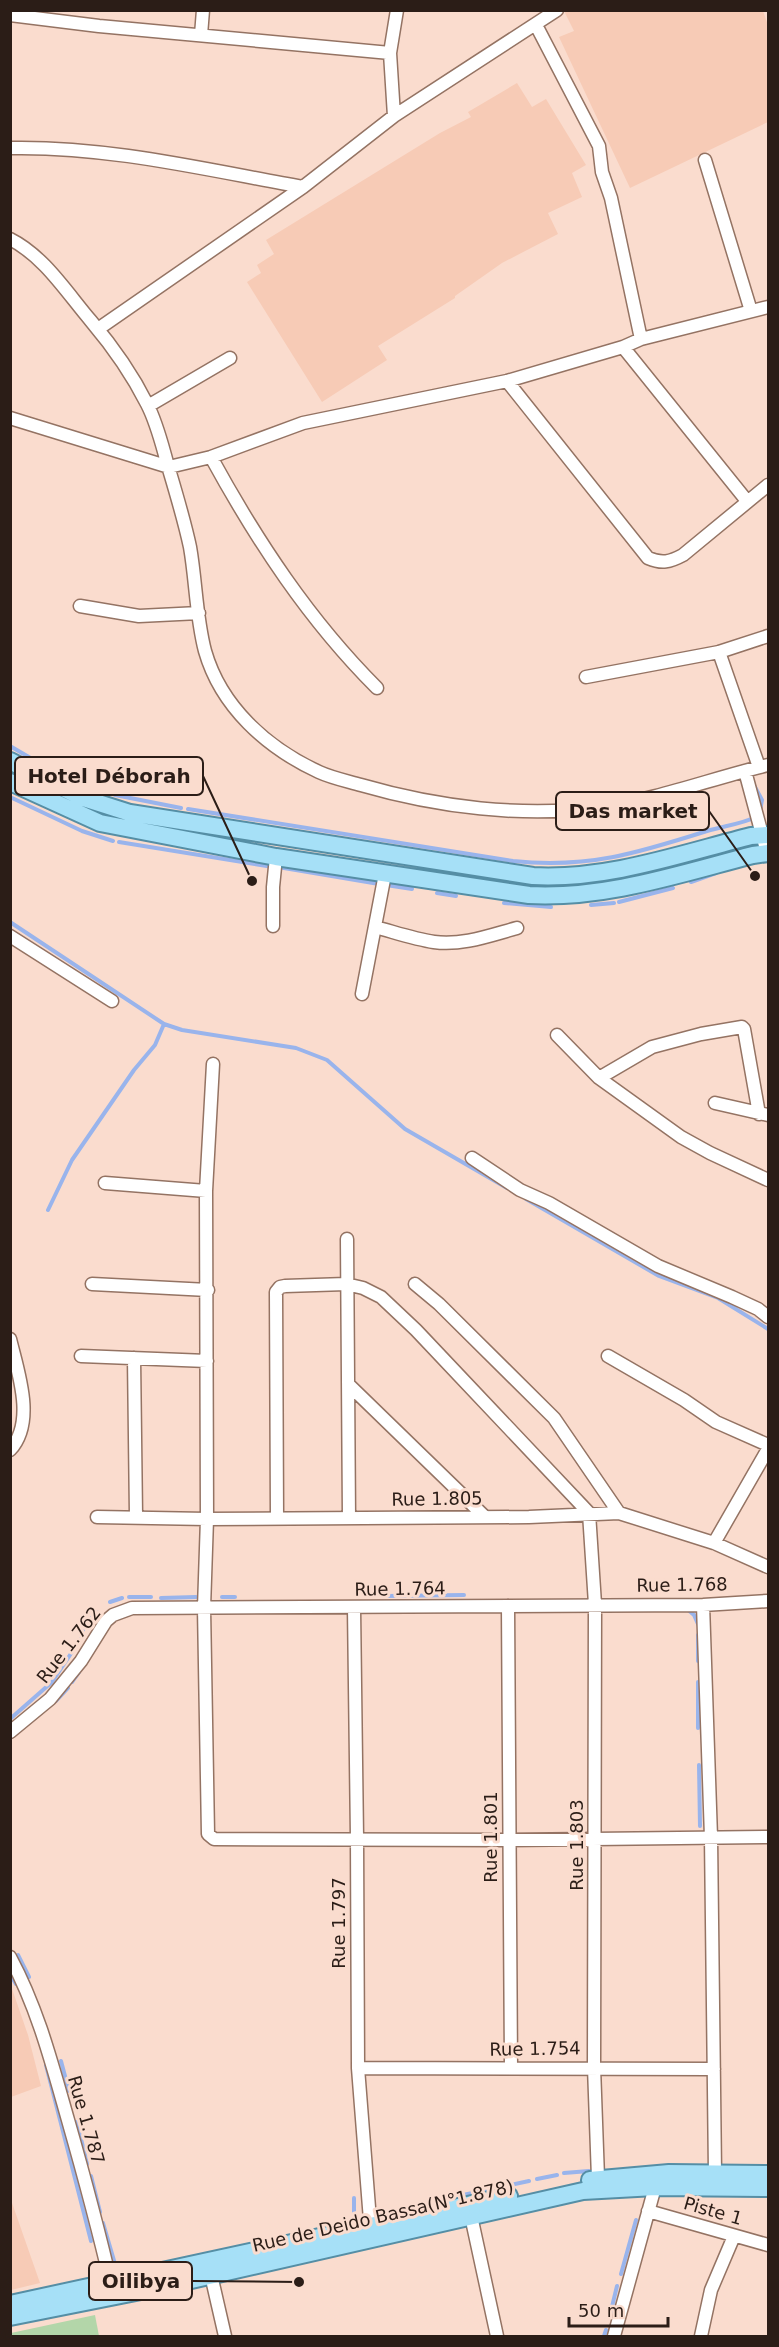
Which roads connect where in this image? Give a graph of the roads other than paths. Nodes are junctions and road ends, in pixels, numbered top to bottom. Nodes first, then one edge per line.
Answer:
1 (203, 10) edge
2 (397, 10) edge
3 (557, 10) edge
4 (10, 15) edge
5 (536, 25) junction
6 (201, 35) junction
7 (390, 53) junction
8 (394, 116) junction
9 (10, 148) edge
10 (705, 160) dead end
11 (303, 187) junction
12 (10, 239) edge
13 (768, 307) edge
14 (751, 311) junction
15 (98, 329) junction
16 (640, 339) junction
17 (623, 347) junction
18 (230, 358) dead end
19 (507, 381) junction
20 (148, 406) junction
21 (10, 418) edge
22 (211, 457) junction
23 (169, 467) junction
24 (768, 485) edge
25 (747, 501) junction
26 (80, 606) dead end
27 (199, 613) junction
28 (768, 636) edge
29 (719, 652) junction
30 (586, 677) dead end
31 (377, 688) dead end
32 (10, 761) edge
33 (764, 766) edge
34 (745, 771) junction
35 (10, 782) edge
36 (766, 834) edge
37 (768, 853) edge
38 (276, 857) junction
39 (385, 873) junction
40 (273, 926) dead end
41 (375, 927) junction
42 (517, 928) dead end
43 (10, 936) edge
44 (362, 994) dead end
45 (112, 1000) dead end
46 (556, 1035) dead end
47 (213, 1064) dead end
48 (599, 1078) junction
49 (715, 1103) dead end
50 (764, 1115) edge
51 (472, 1158) dead end
52 (768, 1179) edge
53 (105, 1183) dead end
54 (206, 1191) junction
55 (347, 1239) dead end
56 (93, 1284) dead end
57 (346, 1284) junction
58 (415, 1284) dead end
59 (208, 1290) junction
60 (768, 1317) edge
61 (10, 1339) edge
62 (81, 1356) dead end
63 (608, 1356) dead end
64 (134, 1358) junction
65 (207, 1361) junction
66 (348, 1384) junction
67 (768, 1447) edge
68 (10, 1450) edge
69 (589, 1513) junction
70 (619, 1513) junction
71 (136, 1516) junction
72 (484, 1516) junction
73 (97, 1517) dead end
74 (278, 1518) junction
75 (349, 1518) junction
76 (207, 1519) junction
77 (714, 1544) junction
78 (768, 1567) edge
79 (768, 1600) edge
80 (595, 1604) junction
81 (703, 1605) junction
82 (508, 1606) junction
83 (204, 1608) junction
84 (354, 1608) junction
85 (10, 1732) edge
86 (711, 1837) junction
87 (768, 1837) edge
88 (357, 1838) junction
89 (595, 1839) junction
90 (508, 1840) junction
91 (10, 1957) edge
92 (594, 2067) junction
93 (358, 2068) junction
94 (511, 2068) junction
95 (714, 2069) junction
96 (715, 2173) junction
97 (768, 2174) edge
98 (598, 2178) junction
99 (655, 2187) junction
100 (768, 2188) edge
101 (648, 2211) junction
102 (471, 2216) junction
103 (371, 2231) junction
104 (734, 2236) junction
105 (768, 2245) edge
106 (211, 2275) junction
107 (112, 2290) junction
108 (10, 2304) edge
109 (10, 2317) edge
110 (225, 2337) edge
111 (497, 2337) edge
112 (614, 2337) edge
113 (701, 2337) edge

1 - 6 street
2 - 7 street
3 - 5 street
4 - 6 street
5 - 8 street
5 - 16 street
6 - 7 street
7 - 8 street
8 - 11 street
9 - 11 street
10 - 14 street
11 - 15 street
12 - 15 street
13 - 14 street
14 - 16 street
15 - 20 street
16 - 17 street
17 - 19 street
17 - 25 street
18 - 20 street
19 - 22 street
19 - 25 street
20 - 23 street
21 - 23 street
22 - 23 street
22 - 31 street
23 - 27 street
24 - 25 street
26 - 27 street
27 - 34 street
28 - 29 street
29 - 30 street
29 - 33 street
32 - 36 main road
33 - 34 street
34 - 36 street
35 - 38 main road
36 - 37 street
37 - 39 main road
38 - 39 main road
38 - 40 street
39 - 41 street
41 - 42 street
41 - 44 street
43 - 45 street
46 - 48 street
47 - 54 street
48 - 50 street
48 - 52 street
49 - 50 street
51 - 60 street
53 - 54 street
54 - 59 street
55 - 57 street
56 - 59 street
57 - 66 street
57 - 69 street
57 - 74 street
58 - 70 street
59 - 65 street
61 - 68 street
62 - 64 street
63 - 67 street
64 - 65 street
64 - 71 street
65 - 76 street
66 - 72 street
66 - 75 street
67 - 77 street
69 - 70 street, Rue 1.805
69 - 72 street, Rue 1.805
69 - 80 street, Rue 1.803
70 - 77 street, Rue 1.805
71 - 73 street, Rue 1.805
71 - 76 street, Rue 1.805
72 - 75 street, Rue 1.805
74 - 75 street, Rue 1.805
74 - 76 street, Rue 1.805
76 - 83 street
77 - 78 street, Rue 1.805
79 - 81 street, Rue 1.768
80 - 81 street, Rue 1.768
80 - 82 street, Rue 1.764
80 - 89 street, Rue 1.803
81 - 86 street
82 - 84 street, Rue 1.764
82 - 90 street, Rue 1.801
83 - 84 street, Rue 1.764
83 - 85 street, Rue 1.762
83 - 88 street
84 - 88 street, Rue 1.797
86 - 87 street
86 - 89 street
86 - 95 street
88 - 90 street
88 - 93 street, Rue 1.797
89 - 90 street
89 - 92 street, Rue 1.803
90 - 94 street, Rue 1.801
91 - 107 street, Rue 1.787
92 - 94 street, Rue 1.754
92 - 95 street, Rue 1.754
92 - 98 street, Rue 1.803
93 - 94 street, Rue 1.754
93 - 103 street, Rue 1.797
95 - 96 street
96 - 97 main road, Rue de Deido Bassa(N°1.878)
96 - 98 main road, Rue de Deido Bassa(N°1.878)
98 - 103 main road, Rue de Deido Bassa(N°1.878)
99 - 100 main road, Rue de Deido Bassa(N°1.878)
99 - 101 street
99 - 102 main road, Rue de Deido Bassa(N°1.878)
101 - 104 street, Piste 1
101 - 112 street
102 - 103 main road, Rue de Deido Bassa(N°1.878)
102 - 111 street
103 - 106 main road, Rue de Deido Bassa(N°1.878)
103 - 107 main road, Rue de Deido Bassa(N°1.878)
104 - 105 street, Piste 1
104 - 113 street
106 - 107 main road, Rue de Deido Bassa(N°1.878)
106 - 110 street
107 - 108 main road, Rue de Deido Bassa(N°1.878)
107 - 109 main road, Rue de Deido Bassa(N°1.878)

